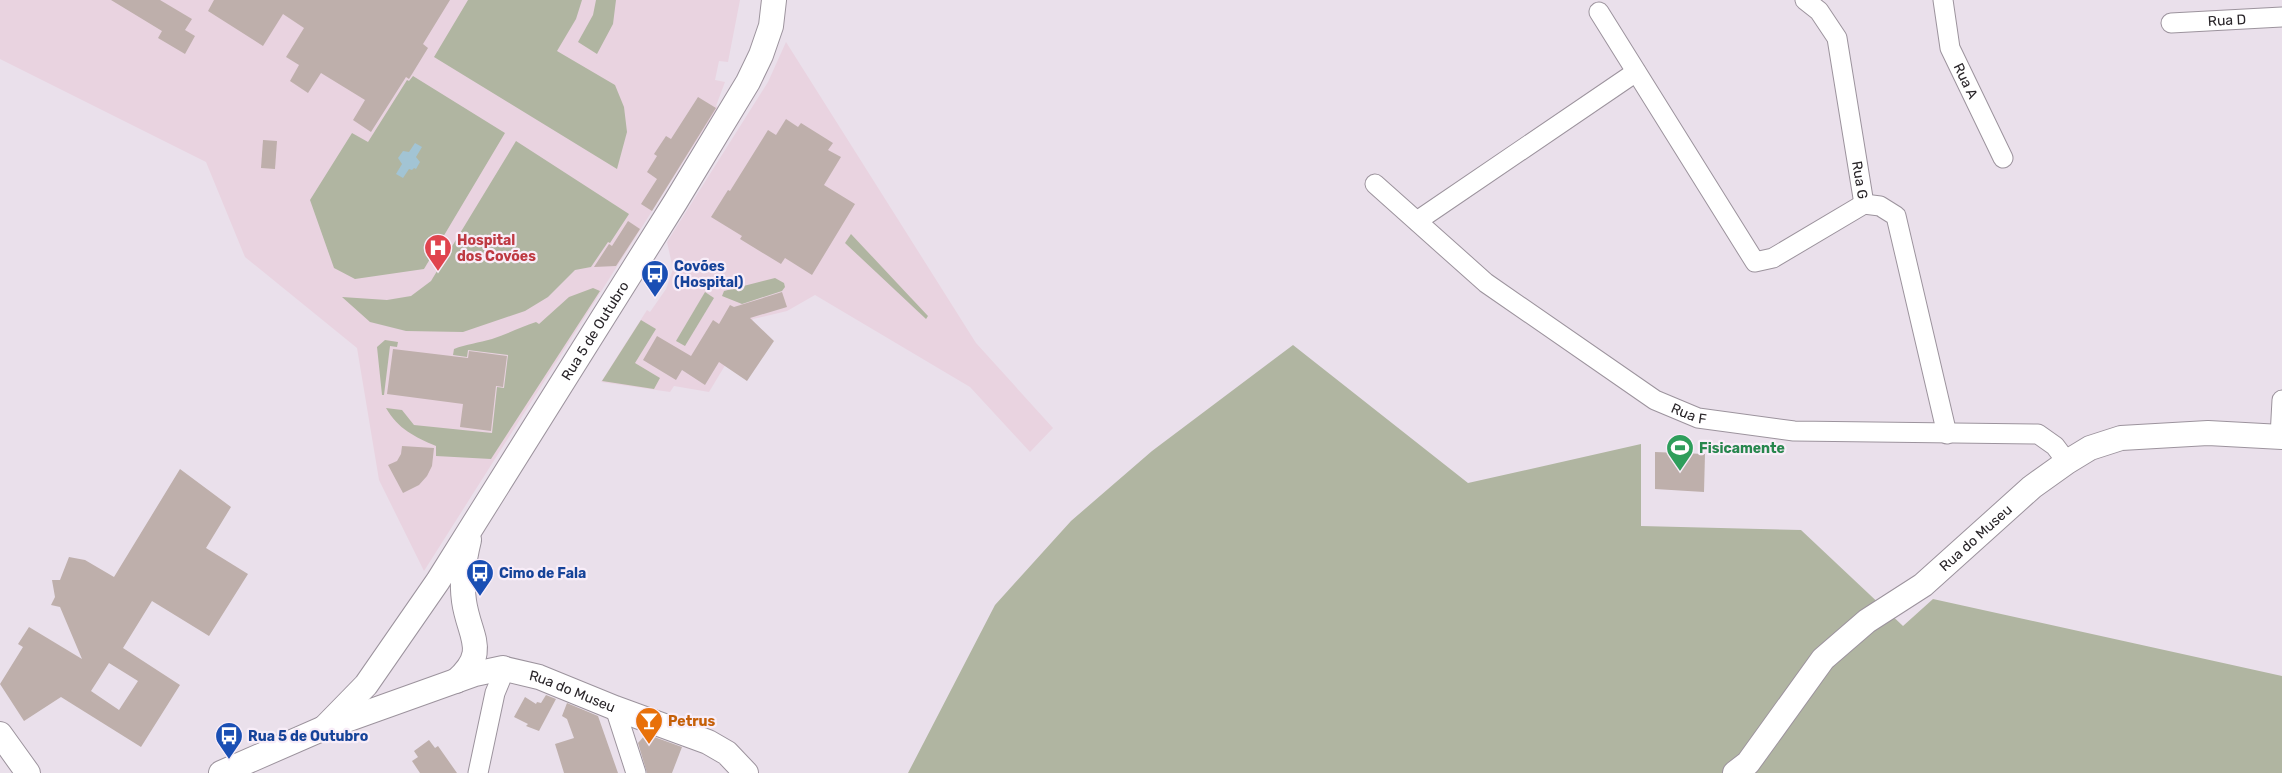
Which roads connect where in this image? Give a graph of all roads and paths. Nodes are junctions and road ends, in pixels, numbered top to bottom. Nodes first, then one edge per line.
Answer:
1 (774, 0) edge
2 (1805, 0) edge
3 (1944, 0) edge
4 (1599, 12) dead end
5 (2282, 17) edge
6 (2171, 23) dead end
7 (1636, 72) junction
8 (2003, 158) dead end
9 (1375, 184) dead end
10 (1864, 204) junction
11 (1417, 221) junction
12 (2282, 400) edge
13 (1947, 434) junction
14 (2281, 437) edge
15 (2067, 462) junction
16 (474, 523) junction
17 (427, 596) junction
18 (465, 606) junction
19 (475, 639) junction
20 (383, 662) junction
21 (504, 668) junction
22 (455, 682) junction
23 (409, 698) junction
24 (615, 708) junction
25 (324, 728) junction
26 (0, 734) edge
27 (28, 773) edge
28 (221, 773) edge
29 (478, 773) edge
30 (636, 773) edge
31 (746, 773) edge
32 (1735, 773) edge

1 - 16 street, Rua 5 de Outubro
2 - 10 street, Rua G
3 - 8 street, Rua A
4 - 7 street
5 - 6 street, Rua D
7 - 10 street
7 - 11 street
9 - 11 street, Rua F
10 - 13 street, Rua G
11 - 13 street, Rua F
12 - 14 street
13 - 15 street, Rua F
14 - 15 street, Rua do Museu
15 - 32 street, Rua do Museu
16 - 17 street, Rua 5 de Outubro
16 - 18 street, Rua 5 de Outubro
17 - 18 street
17 - 20 street
18 - 19 street
19 - 21 street
19 - 22 street
20 - 23 street
20 - 25 street
21 - 22 street
21 - 24 street, Rua do Museu
21 - 29 street
22 - 23 street
23 - 25 street
24 - 30 street
24 - 31 street, Rua do Museu
25 - 28 street
26 - 27 street

